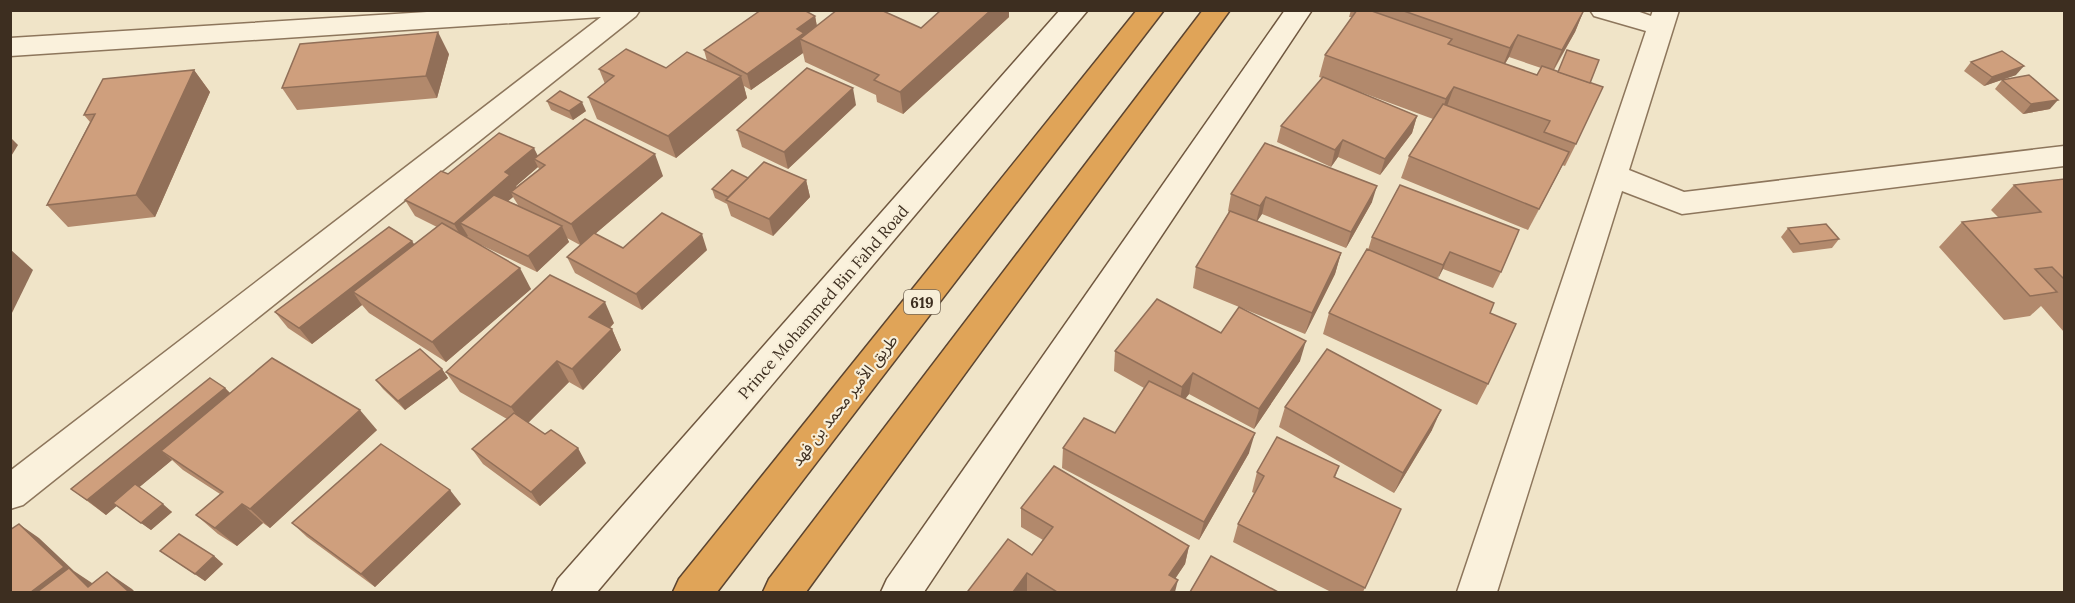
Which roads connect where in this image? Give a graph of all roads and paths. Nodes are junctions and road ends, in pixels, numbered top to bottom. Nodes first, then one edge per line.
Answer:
1 (597, 10) edge
2 (627, 10) edge
3 (1075, 10) edge
4 (1151, 10) edge
5 (1217, 10) edge
6 (1299, 10) edge
7 (1603, 10) edge
8 (1663, 19) edge
9 (10, 47) edge
10 (2064, 156) edge
11 (1612, 175) junction
12 (10, 493) edge
13 (572, 592) edge
14 (693, 592) edge
15 (783, 592) edge
16 (901, 592) edge
17 (1477, 592) edge

1 - 9 street
2 - 12 street
3 - 13 street, Prince Mohammed Bin Fahd Road
4 - 14 highway, طريق الأمير محمد بن فهد / 619
5 - 15 highway
6 - 16 street
7 - 8 street
8 - 11 street
10 - 11 street
11 - 17 street

